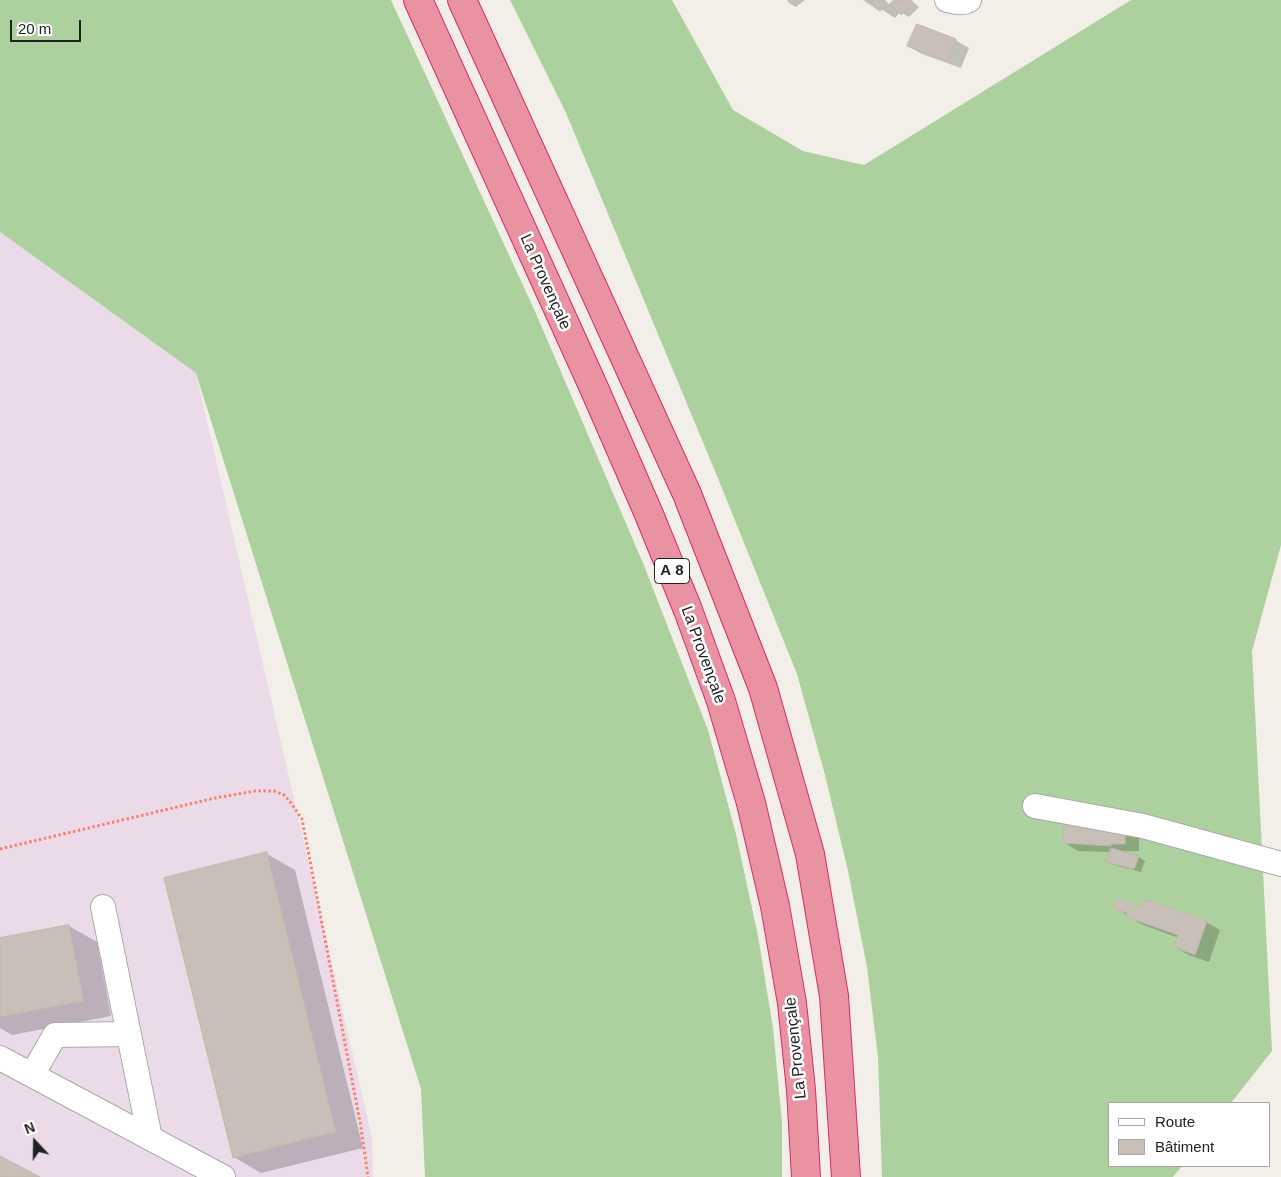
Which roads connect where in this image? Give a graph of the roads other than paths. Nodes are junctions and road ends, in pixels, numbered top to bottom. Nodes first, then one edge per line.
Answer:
1 (418, 0) edge
2 (462, 0) edge
3 (947, 0) edge
4 (969, 0) edge
5 (1036, 806) dead end
6 (1281, 864) edge
7 (103, 907) dead end
8 (129, 1034) junction
9 (0, 1058) edge
10 (32, 1075) junction
11 (150, 1138) junction
12 (223, 1177) edge
13 (806, 1177) edge
14 (846, 1177) edge

1 - 13 highway, La Provençale / A 8
2 - 14 highway, A 8
3 - 4 street
5 - 6 street
7 - 8 street
8 - 10 street
8 - 11 street
9 - 10 street
10 - 11 street
11 - 12 street

